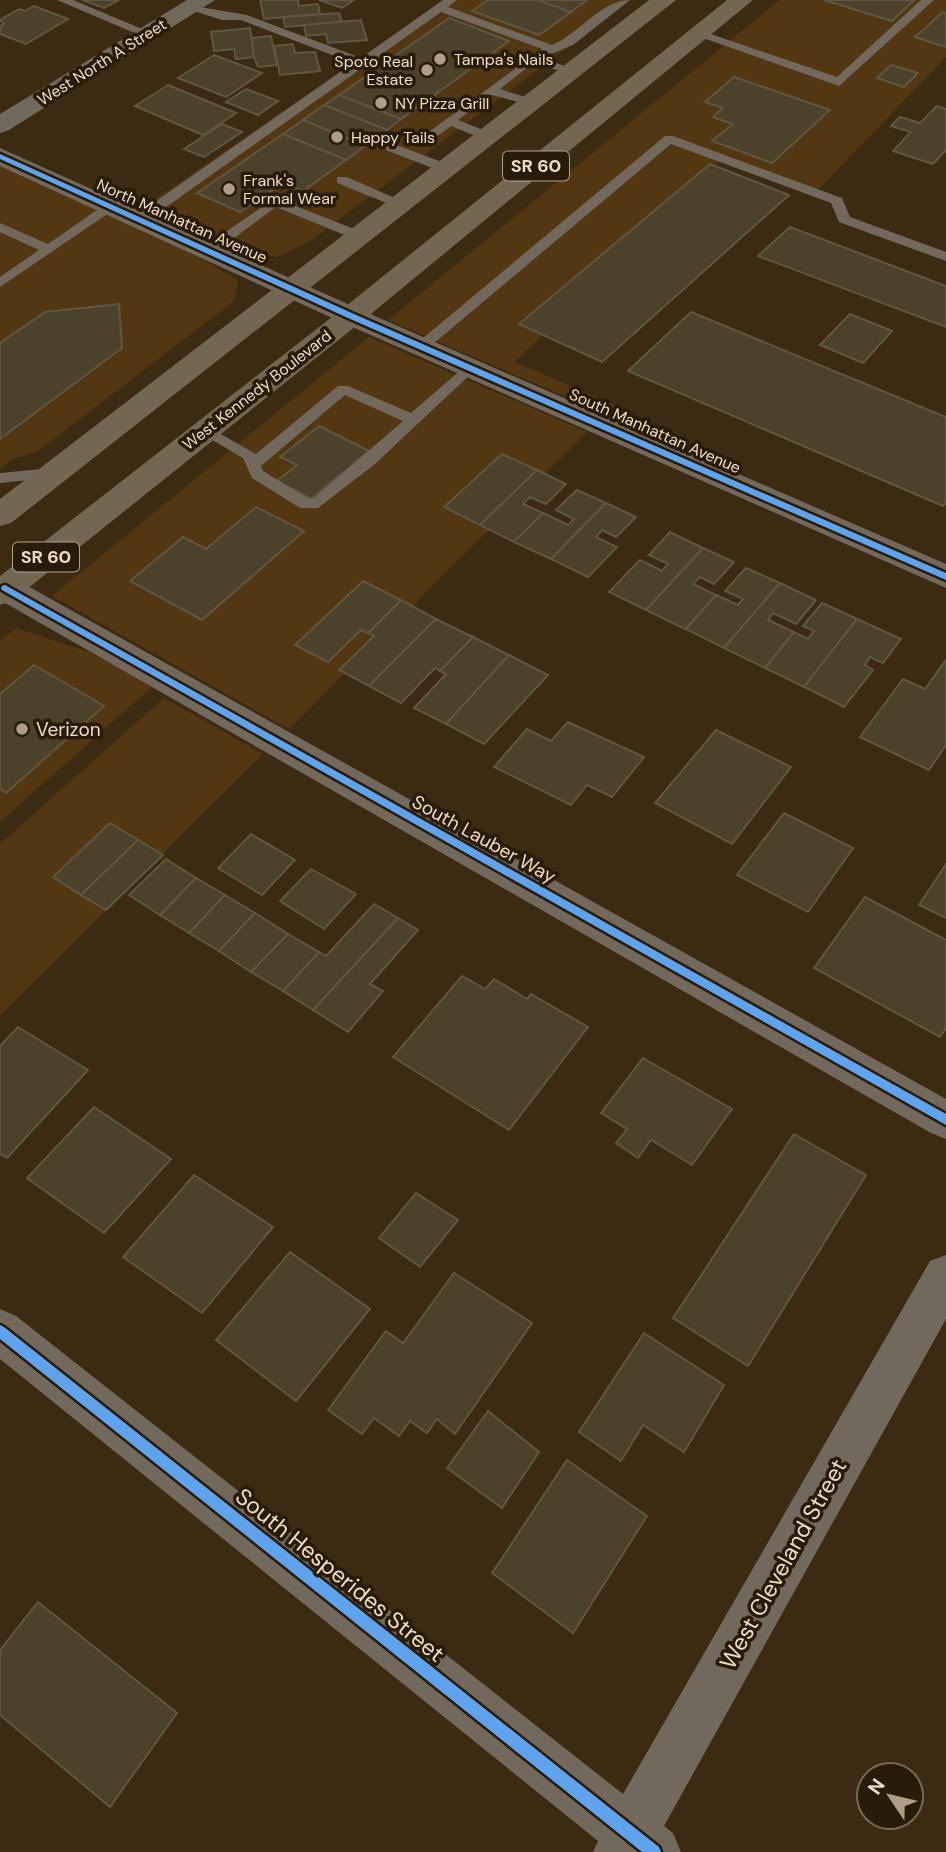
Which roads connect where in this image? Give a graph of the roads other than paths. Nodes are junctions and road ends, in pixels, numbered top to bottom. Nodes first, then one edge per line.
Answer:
1 (63, 0) edge
2 (217, 0) edge
3 (624, 0) edge
4 (664, 0) edge
5 (741, 0) edge
6 (928, 0) edge
7 (198, 4) edge
8 (446, 4) edge
9 (602, 17) junction
10 (243, 18) junction
11 (630, 26) junction
12 (148, 34) junction
13 (698, 34) junction
14 (553, 49) junction
15 (532, 59) junction
16 (361, 62) junction
17 (570, 72) junction
18 (491, 90) junction
19 (530, 103) junction
20 (449, 121) junction
21 (0, 125) edge
22 (432, 134) dead end
23 (487, 136) junction
24 (391, 147) dead end
25 (0, 156) edge
26 (446, 168) junction
27 (342, 180) dead end
28 (399, 203) junction
29 (112, 206) junction
30 (140, 219) junction
31 (0, 227) edge
32 (357, 235) junction
33 (49, 249) junction
34 (209, 250) junction
35 (946, 257) edge
36 (0, 283) edge
37 (291, 287) junction
38 (351, 316) junction
39 (421, 347) junction
40 (470, 368) junction
41 (411, 419) junction
42 (205, 431) junction
43 (253, 465) junction
44 (53, 473) junction
45 (0, 478) edge
46 (0, 515) edge
47 (946, 577) edge
48 (3, 591) edge
49 (946, 1120) edge
50 (946, 1276) edge
51 (0, 1332) edge
52 (635, 1846) edge

1 - 12 lane
2 - 10 lane
3 - 9 lane
4 - 11 main road, SR 60
5 - 13 main road, West Kennedy Boulevard / SR 60
6 - 13 lane
7 - 10 lane
7 - 12 street, West North A Street
8 - 14 lane
8 - 16 lane
9 - 11 lane
9 - 14 lane
10 - 16 lane
11 - 17 main road, SR 60
12 - 21 street, West North A Street
13 - 38 main road, West Kennedy Boulevard / SR 60
14 - 15 lane
15 - 17 lane
15 - 18 lane
16 - 30 lane
17 - 19 main road, SR 60
18 - 19 lane
18 - 20 lane
19 - 23 main road, SR 60
20 - 22 lane
20 - 23 lane
23 - 26 main road, SR 60
24 - 26 lane
25 - 29 street, North Manhattan Avenue
26 - 28 main road, SR 60
27 - 28 lane
28 - 32 main road, SR 60
29 - 30 street, North Manhattan Avenue
29 - 33 lane
30 - 34 street, North Manhattan Avenue
31 - 33 lane
32 - 34 lane
32 - 37 main road, SR 60
33 - 36 lane
34 - 37 street, North Manhattan Avenue
35 - 39 lane
37 - 38 street, North Manhattan Avenue
37 - 44 main road, SR 60
38 - 39 street, South Manhattan Avenue
38 - 42 main road, West Kennedy Boulevard / SR 60
39 - 40 street, South Manhattan Avenue
40 - 41 lane
40 - 47 street, South Manhattan Avenue
41 - 43 lane
41 - 43 lane
42 - 43 lane
42 - 48 main road, West Kennedy Boulevard / SR 60
44 - 45 lane
44 - 46 main road, SR 60
48 - 49 street, South Lauber Way
50 - 52 street, West Cleveland Street
51 - 52 street, South Hesperides Street

